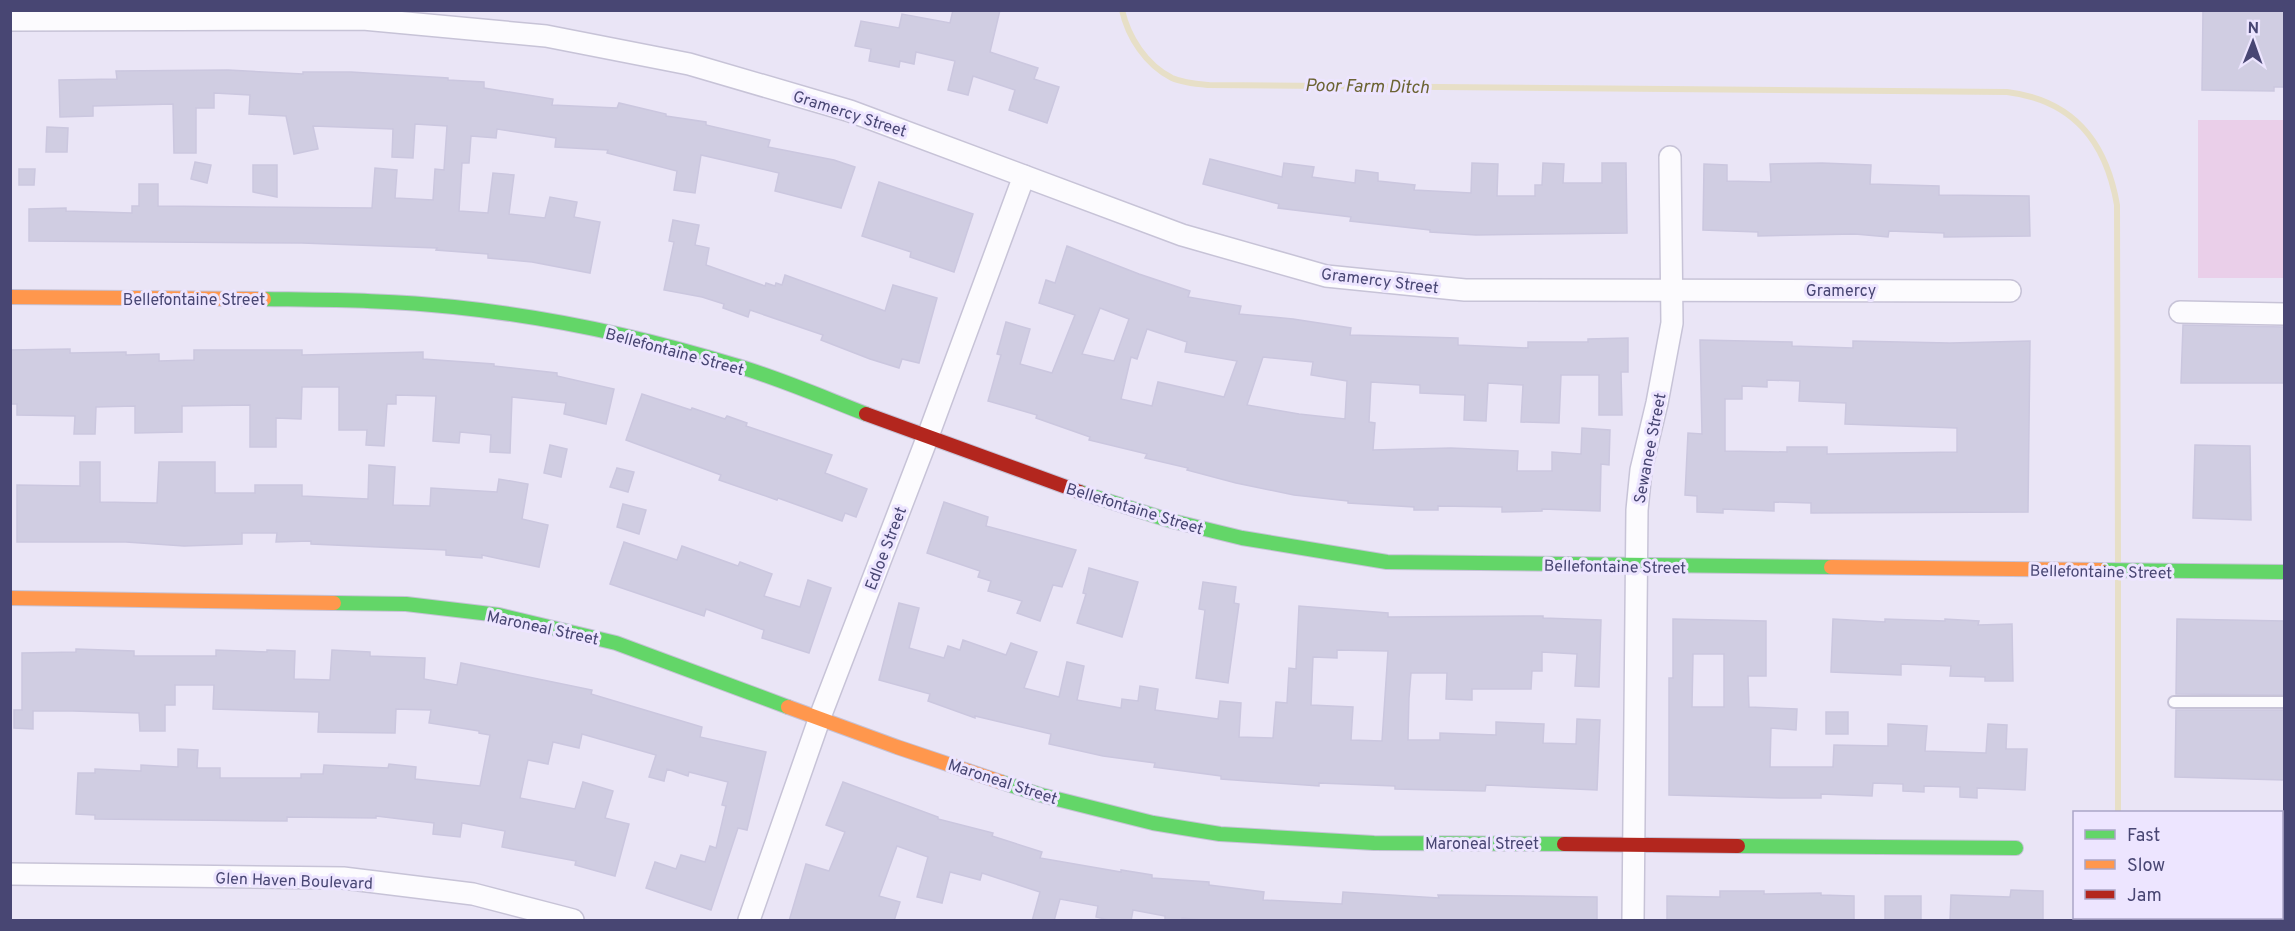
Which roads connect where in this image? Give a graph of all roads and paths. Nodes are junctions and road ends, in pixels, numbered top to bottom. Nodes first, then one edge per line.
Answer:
1 (10, 20) edge
2 (1670, 157) dead end
3 (1024, 176) junction
4 (1672, 290) junction
5 (2010, 291) dead end
6 (10, 297) edge
7 (2180, 312) dead end
8 (2284, 314) edge
9 (928, 436) junction
10 (1636, 566) junction
11 (2284, 572) edge
12 (10, 598) edge
13 (2174, 702) dead end
14 (2284, 702) edge
15 (820, 717) junction
16 (1634, 844) junction
17 (2016, 848) dead end
18 (10, 874) edge
19 (573, 921) edge
20 (749, 921) edge
21 (1633, 921) edge

1 - 3 street, Gramercy Street
2 - 4 street, Sewanee Street
3 - 4 street, Gramercy Street
3 - 9 street, Edloe Street
4 - 5 street, Gramercy
4 - 10 street, Sewanee Street
6 - 9 street, Bellefontaine Street
7 - 8 street
9 - 10 street, Bellefontaine Street
9 - 15 street, Edloe Street
10 - 11 street, Bellefontaine Street
10 - 16 street, Sewanee Street
12 - 15 street, Maroneal Street
13 - 14 lane
15 - 16 street, Maroneal Street
15 - 20 street, Edloe Street
16 - 17 street, Maroneal Street
16 - 21 street, Sewanee Street
18 - 19 street, Glen Haven Boulevard

